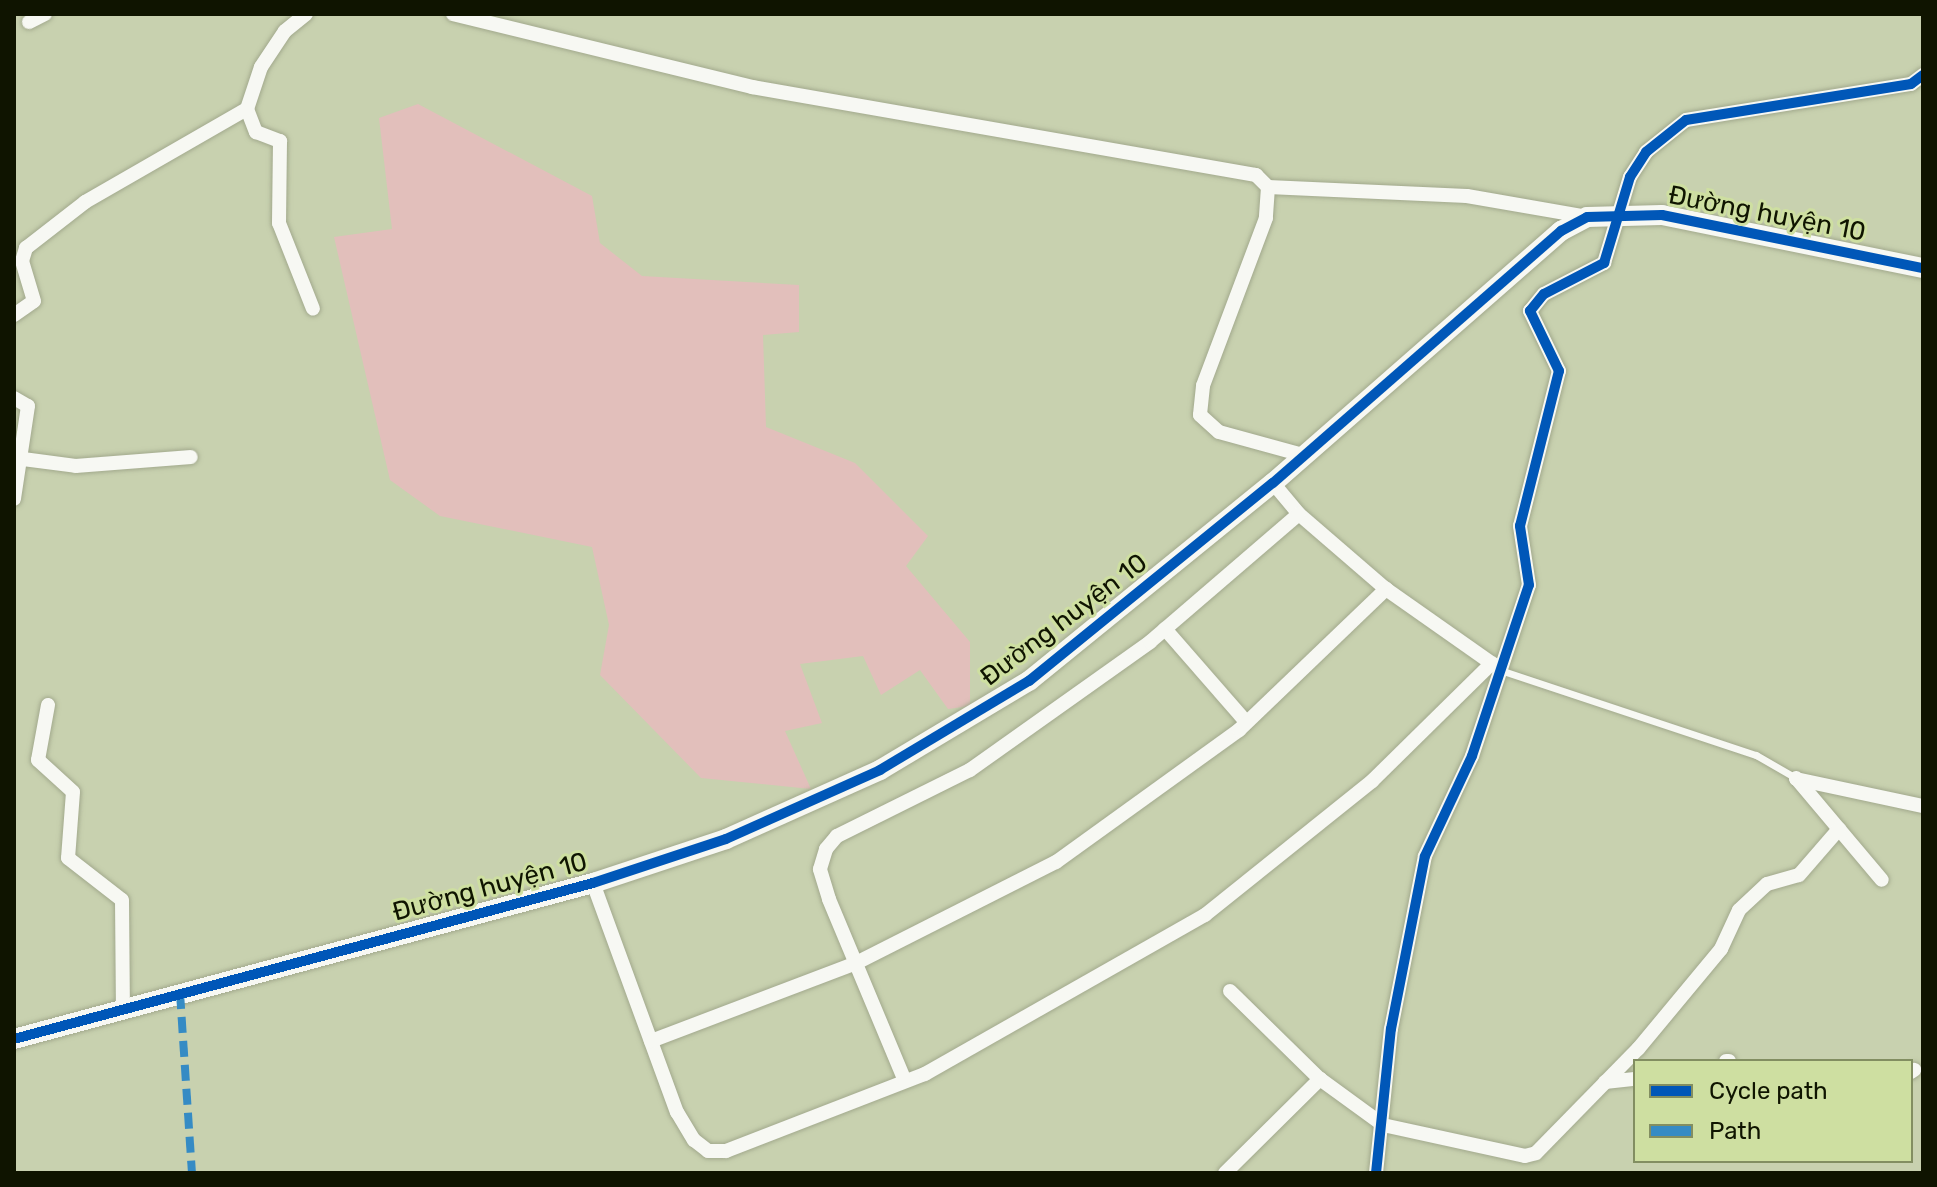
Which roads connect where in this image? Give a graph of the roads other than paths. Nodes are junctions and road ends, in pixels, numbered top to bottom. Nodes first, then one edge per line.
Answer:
1 (45, 14) edge
2 (306, 14) edge
3 (453, 14) edge
4 (521, 14) edge
5 (29, 22) dead end
6 (516, 30) junction
7 (1923, 75) edge
8 (247, 109) junction
9 (1268, 187) junction
10 (1617, 214) junction
11 (1587, 217) junction
12 (1923, 268) edge
13 (313, 309) dead end
14 (14, 315) edge
15 (14, 398) edge
16 (1303, 455) junction
17 (191, 457) dead end
18 (23, 459) junction
19 (1273, 483) junction
20 (14, 499) edge
21 (1299, 514) junction
22 (1386, 589) junction
23 (1165, 629) junction
24 (1498, 667) junction
25 (48, 705) dead end
26 (1246, 722) junction
27 (1796, 778) junction
28 (1923, 806) edge
29 (1839, 829) junction
30 (1882, 880) dead end
31 (593, 883) junction
32 (856, 963) junction
33 (1230, 991) dead end
34 (123, 1007) junction
35 (14, 1039) edge
36 (651, 1041) junction
37 (1320, 1079) junction
38 (1633, 1079) edge
39 (905, 1081) junction
40 (1605, 1082) junction
41 (1383, 1125) junction
42 (1225, 1173) edge
43 (1376, 1173) edge

1 - 5 street
2 - 8 street
3 - 6 street
4 - 6 street
6 - 9 street
7 - 10 street
8 - 13 street
8 - 14 street
9 - 11 street
9 - 16 street
10 - 11 street, Đường huyện 10
10 - 12 street, Đường huyện 10
10 - 24 street
11 - 16 street, Đường huyện 10
15 - 18 street
16 - 19 street, Đường huyện 10
17 - 18 street
18 - 20 street
19 - 21 street
19 - 31 street, Đường huyện 10
21 - 22 street
21 - 23 street
22 - 24 street
22 - 26 street
23 - 26 street
23 - 32 street
24 - 27 lane
24 - 39 street
24 - 41 street
25 - 34 street
26 - 32 street
27 - 28 street
27 - 29 street
29 - 30 street
29 - 40 street
31 - 34 street, Đường huyện 10
31 - 36 street
32 - 36 street
32 - 39 street
33 - 37 street
34 - 35 street, Đường huyện 10
36 - 39 street
37 - 41 street
37 - 42 street
38 - 40 street
40 - 41 street
41 - 43 street

